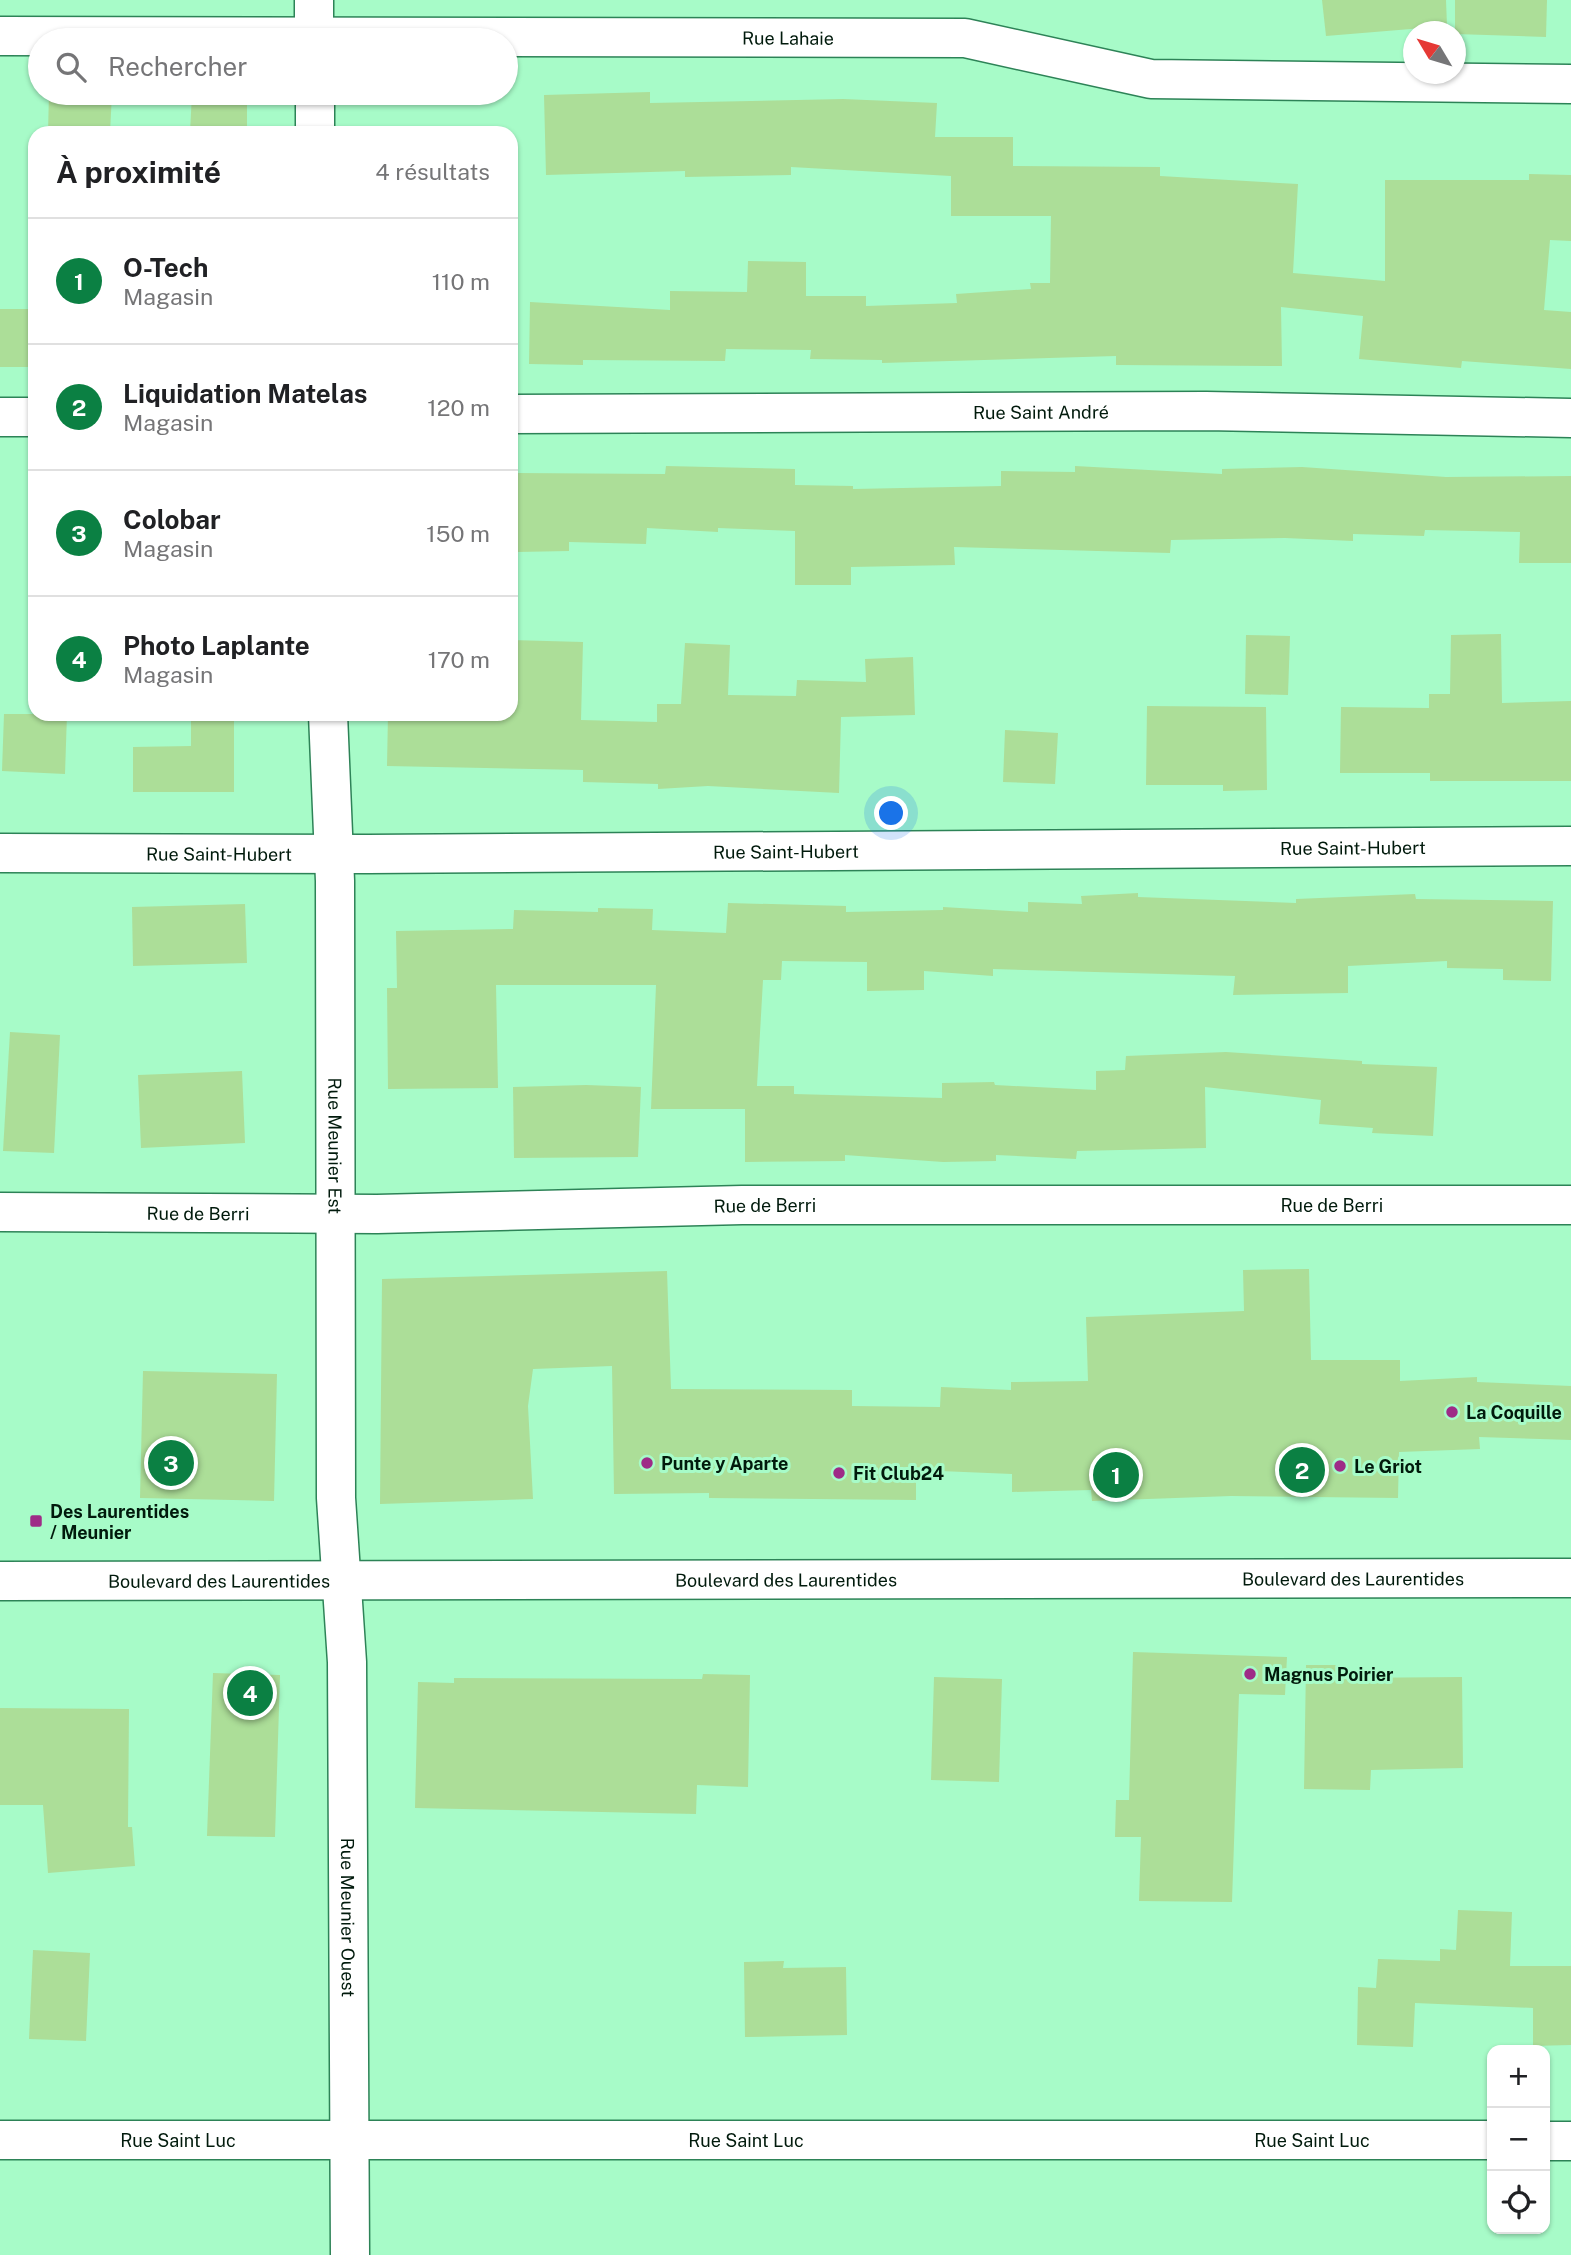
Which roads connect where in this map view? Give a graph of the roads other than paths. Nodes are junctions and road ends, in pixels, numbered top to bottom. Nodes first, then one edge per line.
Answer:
1 (314, 25) edge
2 (228, 28) edge
3 (464, 28) edge
4 (518, 29) edge
5 (28, 35) edge
6 (0, 36) edge
7 (1571, 84) edge
8 (314, 105) edge
9 (315, 126) edge
10 (518, 414) edge
11 (0, 417) edge
12 (28, 417) edge
13 (1571, 418) edge
14 (328, 721) edge
15 (1571, 846) edge
16 (0, 853) edge
17 (334, 854) junction
18 (1571, 1205) edge
19 (0, 1212) edge
20 (337, 1213) junction
21 (1571, 1578) edge
22 (342, 1580) junction
23 (0, 1581) edge
24 (349, 2139) junction
25 (0, 2140) edge
26 (1487, 2140) edge
27 (1550, 2141) edge
28 (1571, 2141) edge
29 (350, 2255) edge

1 - 2 street, Rue Lahaie
1 - 3 street, Rue Lahaie
4 - 7 street, Rue Lahaie
5 - 6 street, Rue Lahaie
8 - 9 street
10 - 13 street, Rue Saint André
11 - 12 street
14 - 17 street, Rue Meunier Est
15 - 17 street, Rue Saint-Hubert
16 - 17 street, Rue Saint-Hubert
17 - 20 street, Rue Meunier Est
18 - 20 street, Rue de Berri
19 - 20 street, Rue de Berri
20 - 22 street, Rue Meunier Est
21 - 22 street, Boulevard des Laurentides
22 - 23 street, Boulevard des Laurentides
22 - 24 street, Rue Meunier Ouest
24 - 25 street, Rue Saint Luc
24 - 26 street, Rue Saint Luc
24 - 29 street, Rue Meunier Ouest
27 - 28 street

